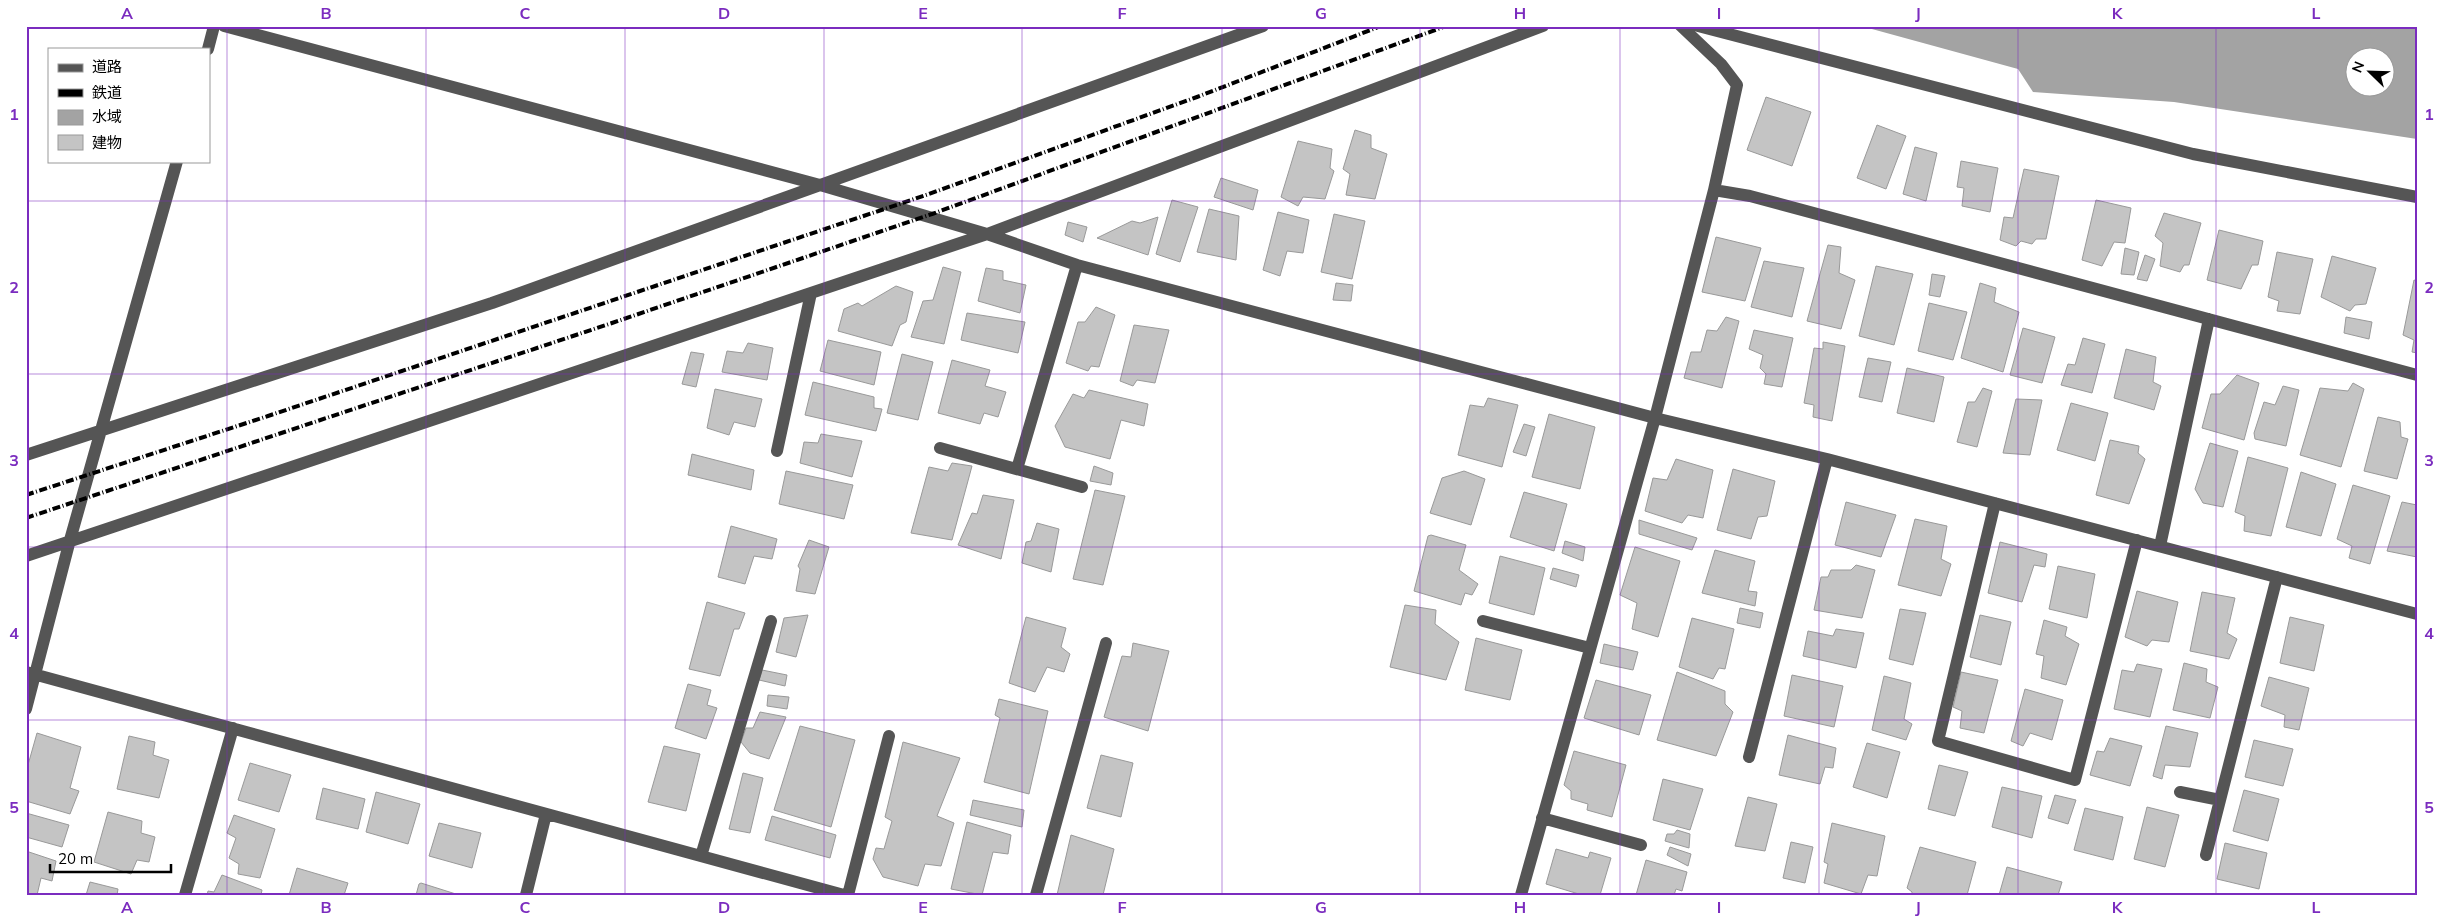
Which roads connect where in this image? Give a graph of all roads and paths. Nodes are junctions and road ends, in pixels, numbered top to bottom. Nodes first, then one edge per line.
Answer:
1 (214, 26) edge
2 (224, 26) edge
3 (1263, 26) edge
4 (1543, 26) edge
5 (1681, 26) edge
6 (1698, 26) edge
7 (208, 48) edge
8 (177, 162) edge
9 (820, 185) junction
10 (1714, 190) junction
11 (2417, 197) edge
12 (987, 234) junction
13 (1077, 265) junction
14 (811, 293) junction
15 (2209, 320) junction
16 (2417, 375) edge
17 (1655, 418) junction
18 (102, 430) junction
19 (940, 448) dead end
20 (777, 451) dead end
21 (26, 455) edge
22 (1827, 459) junction
23 (1017, 469) junction
24 (1082, 487) dead end
25 (1995, 502) junction
26 (70, 540) junction
27 (2137, 540) junction
28 (2160, 546) junction
29 (26, 556) edge
30 (2277, 577) junction
31 (2417, 614) edge
32 (771, 621) dead end
33 (1483, 621) dead end
34 (1106, 643) dead end
35 (1590, 648) junction
36 (31, 673) edge
37 (26, 710) edge
38 (233, 728) junction
39 (889, 736) dead end
40 (1749, 757) dead end
41 (2180, 792) dead end
42 (2220, 800) junction
43 (546, 814) junction
44 (1542, 818) junction
45 (1641, 845) dead end
46 (2206, 855) dead end
47 (701, 856) junction
48 (185, 895) edge
49 (526, 895) edge
50 (846, 895) edge
51 (1036, 895) edge
52 (1521, 895) edge

1 - 7 street
2 - 9 street
3 - 9 street
4 - 12 street
5 - 10 street
6 - 11 street
8 - 18 street
9 - 12 street
9 - 18 street
10 - 15 street
10 - 17 street
12 - 13 street
12 - 14 street
13 - 17 street
13 - 23 street
14 - 20 street
14 - 26 street
15 - 16 street
15 - 28 street
17 - 22 street
17 - 35 street
18 - 21 street
18 - 26 street
19 - 23 street
22 - 25 street
22 - 40 street
23 - 24 street
25 - 27 street
25 - 27 street
26 - 29 street
26 - 36 street
27 - 28 street
28 - 30 street
30 - 31 street
30 - 42 street
32 - 47 street
33 - 35 street
34 - 51 street
35 - 44 street
36 - 37 street
36 - 38 street
38 - 43 street
38 - 48 street
39 - 50 street
41 - 42 street
42 - 46 street
43 - 47 street
43 - 49 street
44 - 45 street
44 - 52 street
47 - 50 street

